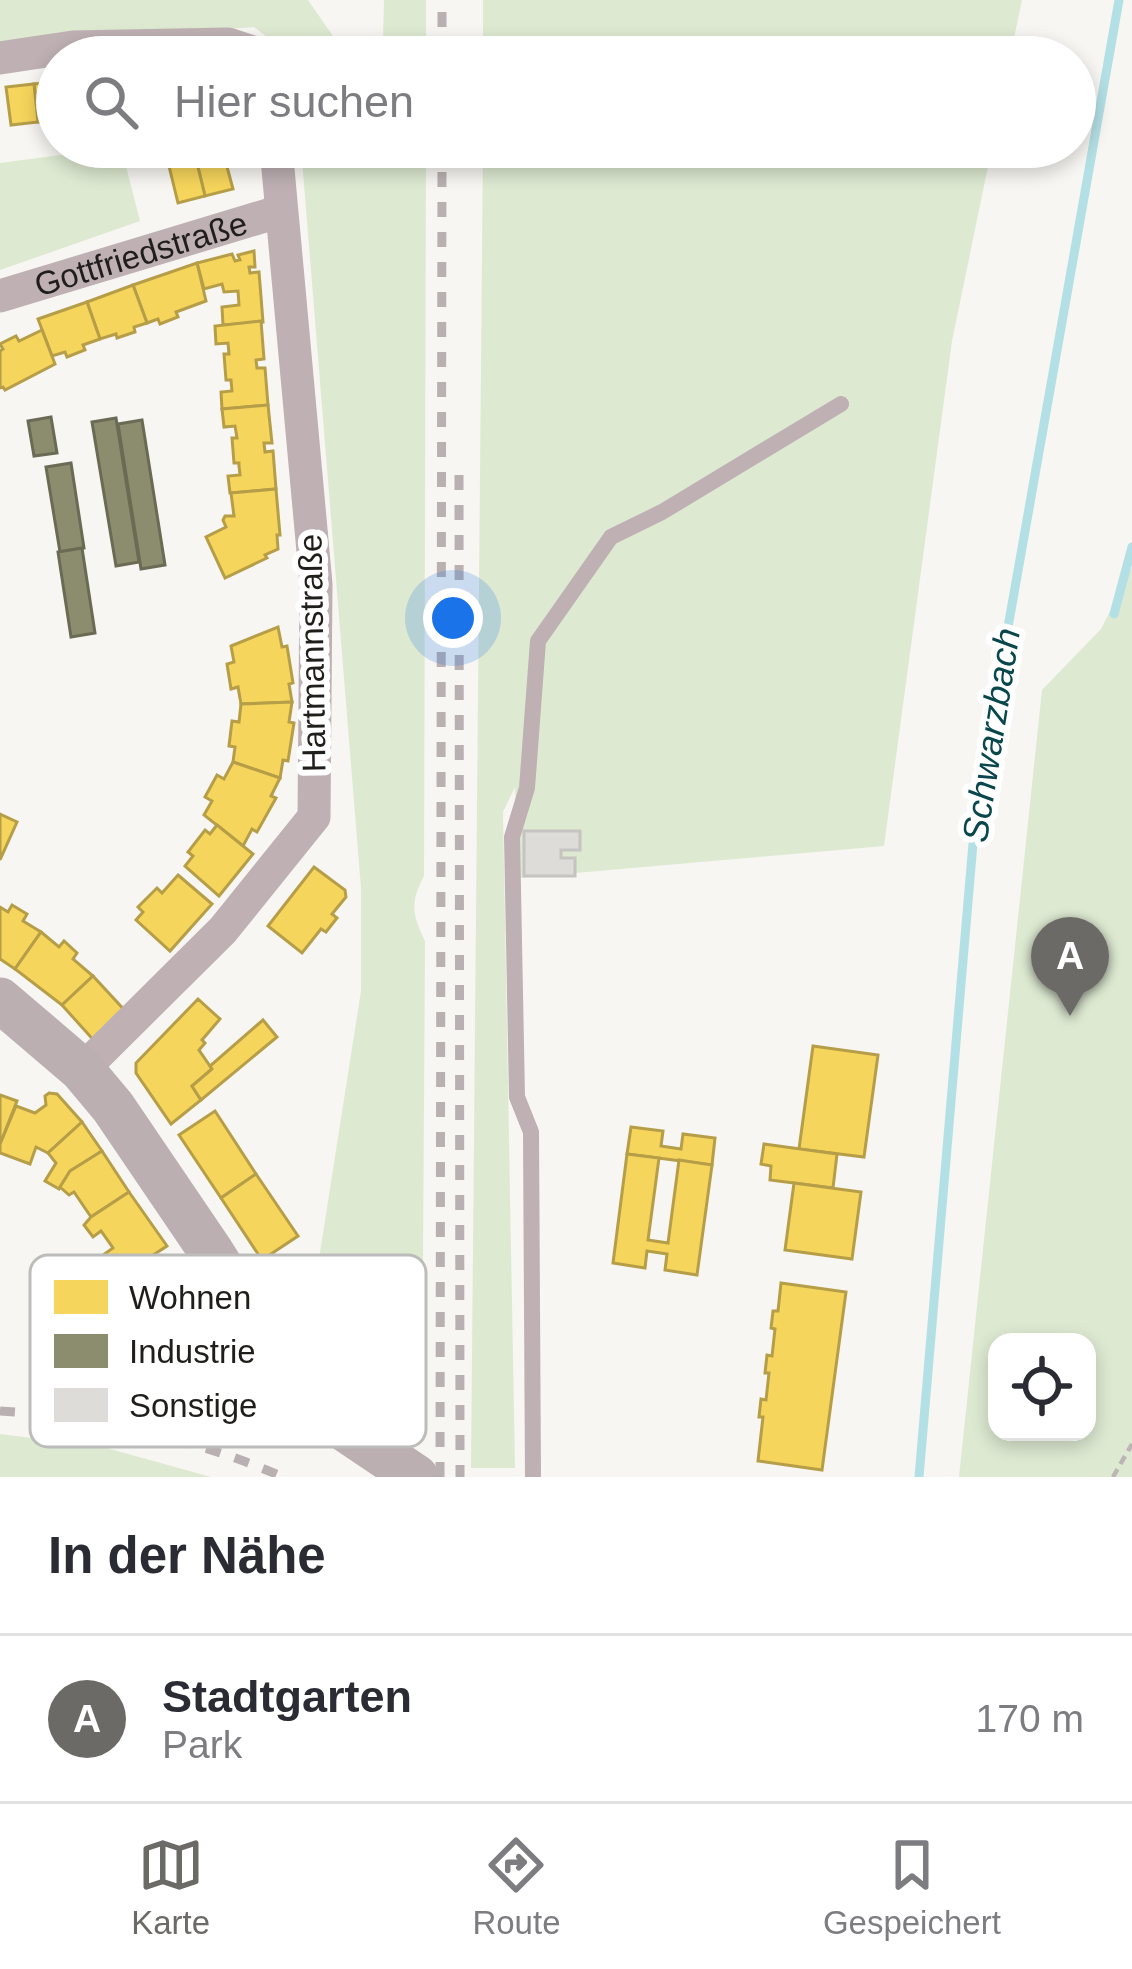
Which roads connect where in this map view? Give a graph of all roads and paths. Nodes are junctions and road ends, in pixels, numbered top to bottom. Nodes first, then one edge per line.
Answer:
1 (36, 53) edge
2 (0, 58) edge
3 (278, 168) edge
4 (281, 211) junction
5 (0, 296) edge
6 (841, 404) dead end
7 (0, 1000) edge
8 (82, 1070) junction
9 (213, 1255) edge
10 (1132, 1444) edge
11 (371, 1447) edge
12 (416, 1477) edge
13 (533, 1477) edge
14 (1113, 1477) edge

1 - 2 street
3 - 4 street, Hartmannstraße
4 - 5 street, Gottfriedstraße
4 - 8 street, Hartmannstraße
6 - 13 lane
7 - 8 main road
8 - 9 main road
10 - 14 path
11 - 12 main road

